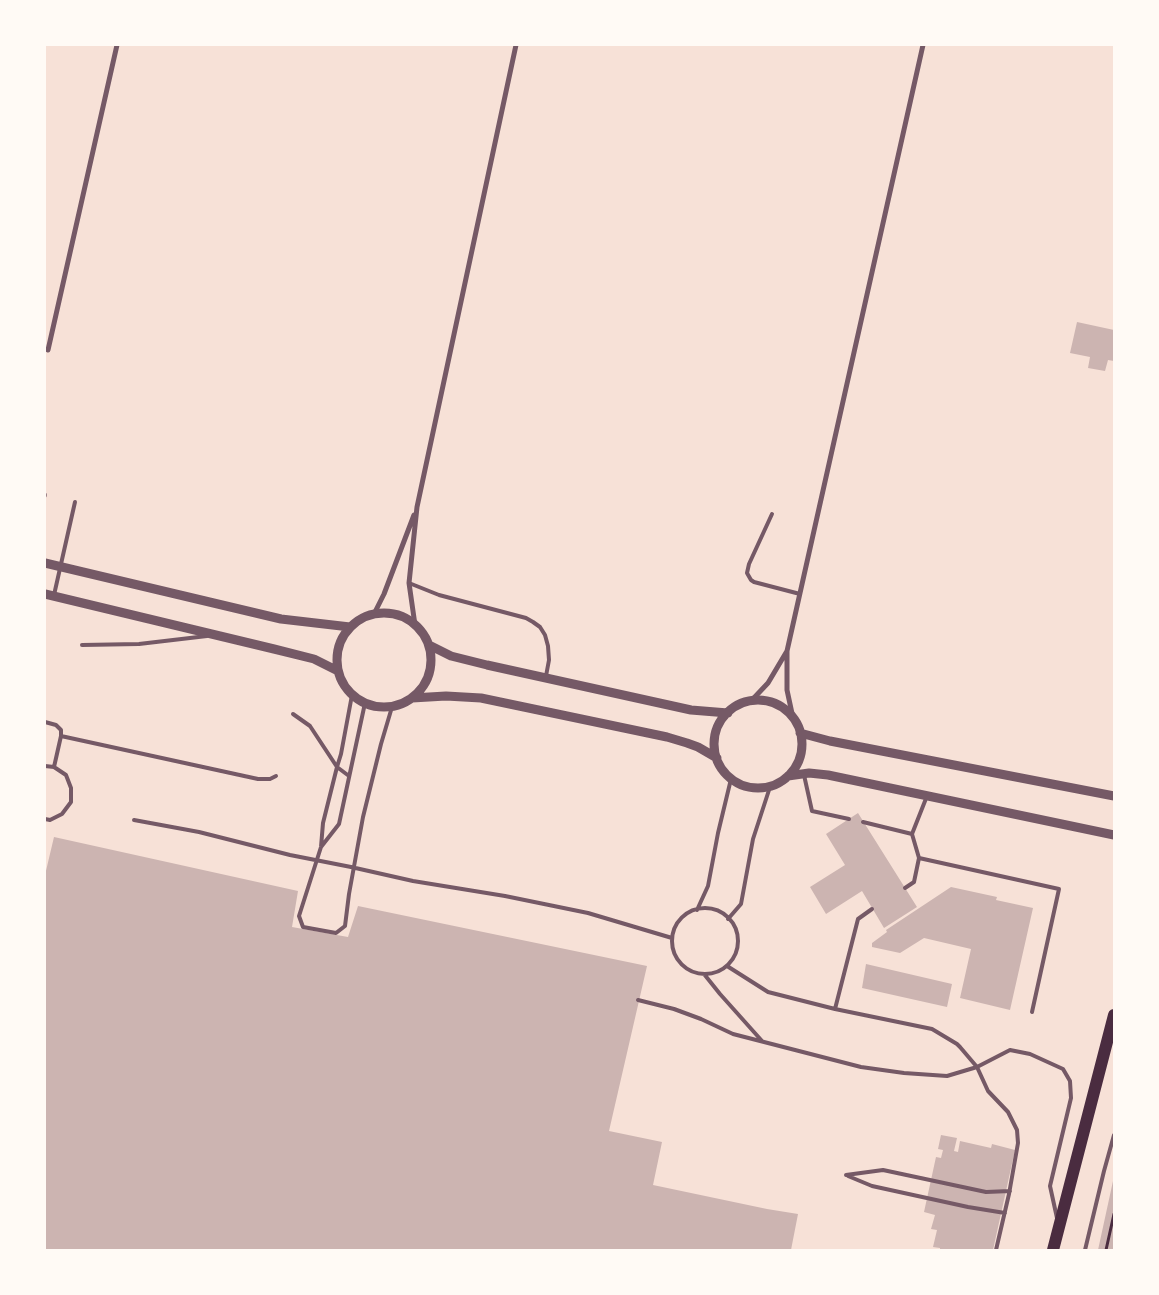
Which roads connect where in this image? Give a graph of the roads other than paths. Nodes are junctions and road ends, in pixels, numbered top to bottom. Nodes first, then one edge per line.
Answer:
1 (117, 45) edge
2 (516, 45) edge
3 (923, 45) edge
4 (48, 350) dead end
5 (75, 502) dead end
6 (417, 507) junction
7 (772, 514) dead end
8 (45, 563) edge
9 (61, 567) junction
10 (409, 583) junction
11 (800, 594) junction
12 (50, 595) edge
13 (374, 614) junction
14 (415, 625) junction
15 (350, 628) junction
16 (216, 635) junction
17 (82, 645) dead end
18 (428, 645) junction
19 (787, 651) junction
20 (338, 671) junction
21 (546, 679) junction
22 (352, 695) junction
23 (412, 698) junction
24 (751, 701) junction
25 (365, 703) junction
26 (392, 706) junction
27 (728, 713) junction
28 (293, 714) dead end
29 (793, 718) junction
30 (45, 722) edge
31 (800, 733) junction
32 (61, 736) junction
33 (716, 758) junction
34 (45, 766) edge
35 (54, 767) junction
36 (337, 767) junction
37 (804, 774) junction
38 (276, 776) dead end
39 (348, 776) junction
40 (788, 776) junction
41 (731, 779) junction
42 (770, 786) junction
43 (927, 796) junction
44 (1114, 796) edge
45 (45, 819) edge
46 (134, 820) dead end
47 (849, 820) dead end
48 (863, 822) dead end
49 (912, 834) junction
50 (1114, 835) edge
51 (321, 847) junction
52 (919, 858) junction
53 (905, 888) dead end
54 (872, 909) dead end
55 (697, 910) junction
56 (728, 919) junction
57 (672, 938) junction
58 (727, 966) junction
59 (704, 974) junction
60 (638, 1000) dead end
61 (835, 1009) junction
62 (1032, 1012) dead end
63 (1114, 1015) edge
64 (762, 1041) junction
65 (977, 1067) junction
66 (1114, 1135) edge
67 (1010, 1191) junction
68 (1005, 1213) junction
69 (1058, 1226) junction
70 (996, 1250) edge
71 (1053, 1250) edge
72 (1085, 1250) edge

1 - 4 street
2 - 6 street
3 - 11 street
5 - 9 lane
6 - 10 street
6 - 13 street
7 - 11 lane
8 - 9 street
9 - 12 lane
9 - 15 street
10 - 14 street
10 - 21 lane
11 - 19 street
12 - 16 street
13 - 14 street
13 - 15 street
14 - 18 street
15 - 20 street
16 - 17 lane
16 - 20 street
18 - 21 street
18 - 23 street
19 - 24 street
19 - 29 street
20 - 22 street
21 - 27 street
22 - 25 street
22 - 36 lane
23 - 26 street
23 - 33 street
24 - 27 street
24 - 29 street
25 - 26 street
25 - 39 lane
26 - 51 lane
27 - 33 street
28 - 36 lane
29 - 31 street
30 - 32 lane
31 - 40 street
31 - 44 street
32 - 35 lane
32 - 38 lane
33 - 41 street
34 - 35 lane
35 - 45 lane
36 - 39 lane
36 - 51 lane
37 - 40 street
37 - 43 street
37 - 47 lane
39 - 51 lane
40 - 42 street
41 - 42 street
41 - 55 lane
42 - 56 lane
43 - 49 lane
43 - 50 street
46 - 57 lane
48 - 49 lane
49 - 52 lane
52 - 53 lane
52 - 62 lane
54 - 61 lane
55 - 56 lane
55 - 57 lane
56 - 58 lane
57 - 59 lane
58 - 59 lane
58 - 61 lane
59 - 64 lane
60 - 64 lane
61 - 65 lane
63 - 69 main road
64 - 65 lane
65 - 67 lane
65 - 69 lane
66 - 72 lane
67 - 68 lane
67 - 68 lane
68 - 70 lane
69 - 71 main road

